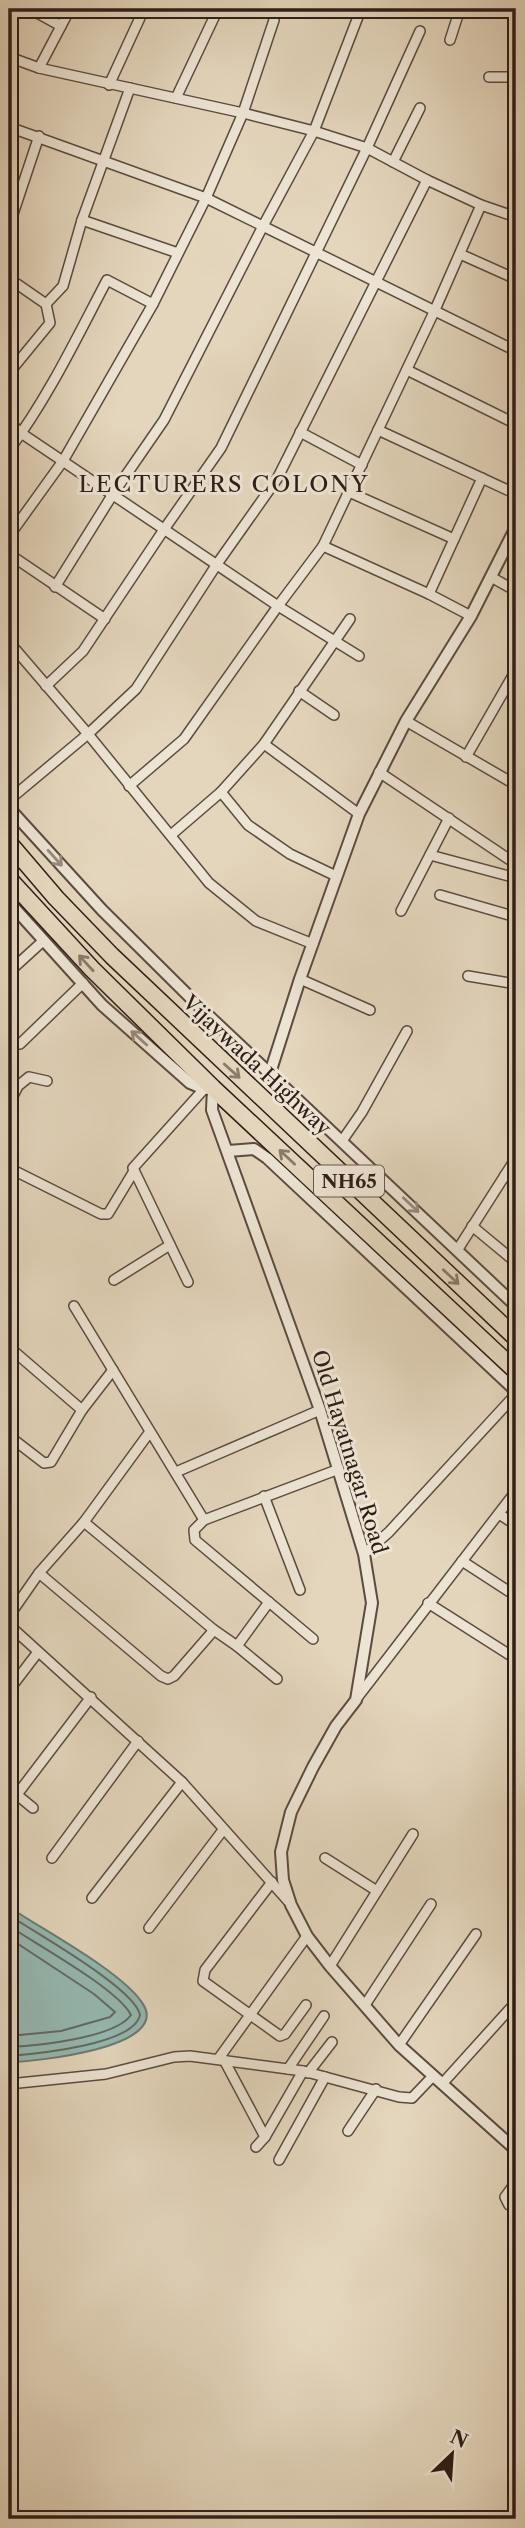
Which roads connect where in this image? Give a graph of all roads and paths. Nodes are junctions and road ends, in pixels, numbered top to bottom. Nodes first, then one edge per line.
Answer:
1 (30, 9) edge
2 (71, 9) edge
3 (144, 9) edge
4 (218, 9) edge
5 (360, 9) edge
6 (460, 9) edge
7 (274, 20) dead end
8 (61, 26) junction
9 (420, 31) dead end
10 (450, 40) dead end
11 (9, 57) edge
12 (39, 68) junction
13 (489, 77) dead end
14 (516, 77) edge
15 (109, 85) junction
16 (130, 88) junction
17 (176, 97) junction
18 (420, 108) dead end
19 (243, 113) junction
20 (9, 127) edge
21 (314, 131) junction
22 (39, 135) junction
23 (367, 148) junction
24 (103, 159) junction
25 (393, 162) junction
26 (426, 180) junction
27 (206, 198) junction
28 (481, 205) junction
29 (516, 217) edge
30 (82, 220) junction
31 (9, 226) edge
32 (263, 226) junction
33 (316, 252) junction
34 (178, 253) junction
35 (460, 254) junction
36 (516, 279) edge
37 (375, 283) junction
38 (9, 293) edge
39 (153, 303) junction
40 (46, 304) junction
41 (434, 312) junction
42 (516, 351) edge
43 (407, 370) junction
44 (9, 373) edge
45 (9, 422) edge
46 (516, 424) edge
47 (378, 430) junction
48 (300, 432) junction
49 (21, 433) junction
50 (9, 450) edge
51 (63, 461) junction
52 (362, 465) junction
53 (482, 478) junction
54 (349, 492) junction
55 (113, 494) junction
56 (516, 494) edge
57 (516, 527) edge
58 (164, 528) junction
59 (9, 536) edge
60 (454, 539) junction
61 (323, 546) junction
62 (512, 546) edge
63 (9, 554) edge
64 (217, 564) junction
65 (491, 577) junction
66 (55, 587) junction
67 (516, 591) edge
68 (429, 594) junction
69 (278, 606) junction
70 (471, 616) junction
71 (105, 619) junction
72 (350, 619) dead end
73 (335, 639) junction
74 (9, 642) edge
75 (359, 656) dead end
76 (516, 670) edge
77 (46, 686) junction
78 (299, 691) junction
79 (334, 715) dead end
80 (406, 722) junction
81 (88, 734) junction
82 (264, 744) junction
83 (466, 757) junction
84 (379, 772) junction
85 (516, 785) edge
86 (129, 786) junction
87 (221, 792) junction
88 (9, 800) edge
89 (9, 808) edge
90 (359, 814) junction
91 (449, 818) junction
92 (171, 835) junction
93 (9, 843) edge
94 (430, 855) junction
95 (516, 864) edge
96 (336, 876) junction
97 (9, 878) edge
98 (516, 878) edge
99 (440, 895) dead end
100 (9, 902) edge
101 (401, 911) dead end
102 (516, 916) edge
103 (43, 941) junction
104 (313, 944) junction
105 (9, 972) edge
106 (468, 976) dead end
107 (300, 979) junction
108 (83, 983) junction
109 (516, 984) edge
110 (370, 1010) dead end
111 (407, 1031) dead end
112 (9, 1042) edge
113 (270, 1073) junction
114 (47, 1081) dead end
115 (209, 1088) junction
116 (9, 1104) edge
117 (342, 1141) junction
118 (228, 1151) junction
119 (516, 1158) edge
120 (9, 1168) edge
121 (134, 1171) junction
122 (505, 1175) junction
123 (516, 1182) edge
124 (472, 1226) junction
125 (170, 1245) junction
126 (458, 1249) junction
127 (513, 1260) dead end
128 (114, 1280) dead end
129 (188, 1282) dead end
130 (74, 1306) dead end
131 (516, 1306) edge
132 (438, 1308) junction
133 (516, 1338) edge
134 (9, 1347) edge
135 (113, 1370) junction
136 (516, 1371) edge
137 (516, 1393) edge
138 (82, 1410) junction
139 (320, 1410) junction
140 (149, 1433) junction
141 (11, 1438) edge
142 (9, 1451) edge
143 (339, 1469) junction
144 (176, 1472) junction
145 (516, 1492) edge
146 (264, 1496) junction
147 (499, 1514) junction
148 (204, 1520) junction
149 (84, 1522) junction
150 (516, 1525) edge
151 (364, 1554) junction
152 (462, 1561) junction
153 (39, 1573) junction
154 (300, 1590) dead end
155 (516, 1596) edge
156 (269, 1602) junction
157 (428, 1603) junction
158 (9, 1616) edge
159 (9, 1625) edge
160 (214, 1630) junction
161 (313, 1639) dead end
162 (237, 1646) junction
163 (38, 1652) junction
164 (516, 1659) edge
165 (277, 1679) dead end
166 (9, 1690) edge
167 (91, 1698) junction
168 (356, 1700) junction
169 (138, 1741) junction
170 (182, 1782) junction
171 (16, 1794) junction
172 (9, 1805) edge
173 (33, 1808) dead end
174 (223, 1830) junction
175 (413, 1834) dead end
176 (51, 1858) dead end
177 (325, 1858) dead end
178 (272, 1882) junction
179 (377, 1891) junction
180 (92, 1898) dead end
181 (431, 1903) dead end
182 (291, 1905) junction
183 (149, 1928) dead end
184 (476, 1934) dead end
185 (307, 1936) junction
186 (330, 1966) junction
187 (516, 2001) edge
188 (306, 2005) dead end
189 (365, 2005) junction
190 (249, 2015) junction
191 (324, 2016) dead end
192 (332, 2042) dead end
193 (399, 2045) junction
194 (222, 2059) junction
195 (288, 2069) junction
196 (306, 2072) junction
197 (433, 2076) junction
198 (325, 2077) junction
199 (9, 2084) edge
200 (442, 2084) junction
201 (376, 2089) junction
202 (348, 2131) dead end
203 (265, 2137) junction
204 (256, 2147) dead end
205 (516, 2150) edge
206 (279, 2160) dead end
207 (516, 2182) edge
208 (509, 2205) dead end

1 - 8 street
2 - 8 street
3 - 15 street
4 - 17 street
5 - 21 street
6 - 10 street
7 - 19 street
8 - 12 street
9 - 23 street
11 - 12 street
12 - 15 street
13 - 14 street
15 - 16 street
16 - 17 street
16 - 24 street
17 - 19 street
18 - 25 street
19 - 21 street
19 - 27 street
20 - 22 street
21 - 23 street
21 - 32 street
22 - 24 street
22 - 31 street
23 - 25 street
23 - 33 street
24 - 27 street
24 - 30 street
25 - 26 street
26 - 28 street
26 - 37 street
27 - 32 street
27 - 34 street
28 - 29 street
28 - 35 street
30 - 34 street
30 - 40 street
32 - 33 street
32 - 55 street
33 - 37 street
33 - 58 street
34 - 39 street
35 - 36 street
35 - 41 street
37 - 41 street
37 - 48 street
38 - 40 street
39 - 49 street
39 - 51 street
40 - 44 street
41 - 42 street
41 - 43 street
43 - 46 street
43 - 47 street
45 - 49 street
47 - 52 street
47 - 53 street
48 - 52 street
48 - 64 street
49 - 50 street
49 - 51 street
51 - 55 street
51 - 59 street
52 - 54 street
53 - 56 street
53 - 60 street
54 - 60 street
54 - 61 street
55 - 58 street
55 - 66 street
57 - 62 street
58 - 64 street
58 - 71 street
60 - 68 street
61 - 68 street
61 - 69 street
62 - 65 street
63 - 66 street
64 - 69 street
64 - 81 street
65 - 67 street
65 - 70 street
66 - 71 street
68 - 70 street
69 - 73 street
69 - 86 street
70 - 80 street
71 - 77 street
72 - 73 street
73 - 75 street
73 - 78 street
74 - 77 street
76 - 83 street
77 - 81 street
78 - 79 street
78 - 82 street
80 - 83 street
80 - 84 street
81 - 86 street
81 - 88 street
82 - 87 street
82 - 90 street
83 - 85 street
84 - 90 street
84 - 91 street
86 - 92 street
87 - 92 street
87 - 96 street
89 -> 113 street
90 - 96 street
91 - 94 street
91 - 95 street
92 - 104 street
93 -> 133 highway, Vijaywada Highway / NH65
94 - 98 street
94 - 101 street
96 - 104 street
115 -> 97 highway, Vijaywada Highway / NH65
99 - 102 street
100 - 103 street
103 - 105 street
103 - 108 street
104 - 107 street
106 - 109 street
107 - 110 street
107 - 113 street
108 - 112 street
115 -> 108 street
111 - 117 street
113 - 117 street
114 - 116 street
115 - 118 street, Old Hayatnagar Road
115 - 121 street
132 -> 115 highway, Vijaywada Highway / NH65
117 -> 126 street
118 - 132 street
118 - 139 street, Old Hayatnagar Road
119 - 122 street
120 - 121 street
121 - 125 street
122 - 123 street
122 - 124 street
124 - 126 street
124 - 127 street
125 - 128 street
125 - 129 street
126 - 131 street
130 - 135 street
132 - 136 highway, Vijaywada Highway / NH65
132 - 137 street
134 - 138 street
135 - 138 street
135 - 140 street
137 - 151 street
138 - 141 street
139 - 143 street, Old Hayatnagar Road
139 - 144 street
140 - 144 street
140 - 149 street
141 - 142 street
143 - 146 street
143 - 151 street, Old Hayatnagar Road
144 - 148 street
145 - 147 street
146 - 148 street
146 - 154 street
147 - 150 street
147 - 152 street
148 - 156 street
149 - 153 street
149 - 160 street
151 - 168 street, Old Hayatnagar Road
152 - 155 street
152 - 157 street
153 - 158 street
153 - 160 street
156 - 161 street
156 - 162 street
157 - 164 street
157 - 168 street
159 - 163 street
160 - 162 street
162 - 165 street
163 - 166 street
163 - 167 street
167 - 169 street
167 - 171 street
168 - 182 street, Old Hayatnagar Road
169 - 170 street
169 - 176 street
170 - 174 street
170 - 180 street
171 - 172 street
171 - 173 street
174 - 178 street
174 - 183 street
175 - 179 street
177 - 179 street
178 - 182 street
178 - 190 street
179 - 186 street
181 - 189 street
182 - 185 street, Old Hayatnagar Road
184 - 193 street
185 - 186 street, Old Hayatnagar Road
185 - 190 street
186 - 189 street, Old Hayatnagar Road
187 - 200 street
188 - 190 street
189 - 193 street, Old Hayatnagar Road
190 - 194 street
191 - 195 street
192 - 196 street
193 - 197 street, Old Hayatnagar Road
194 - 195 street
194 - 199 street
194 - 203 street
195 - 196 street
196 - 198 street
196 - 203 street
197 - 200 street, Old Hayatnagar Road
197 - 201 street
198 - 201 street
198 - 206 street
200 - 205 street, Old Hayatnagar Road
201 - 202 street
203 - 204 street
207 - 208 street

